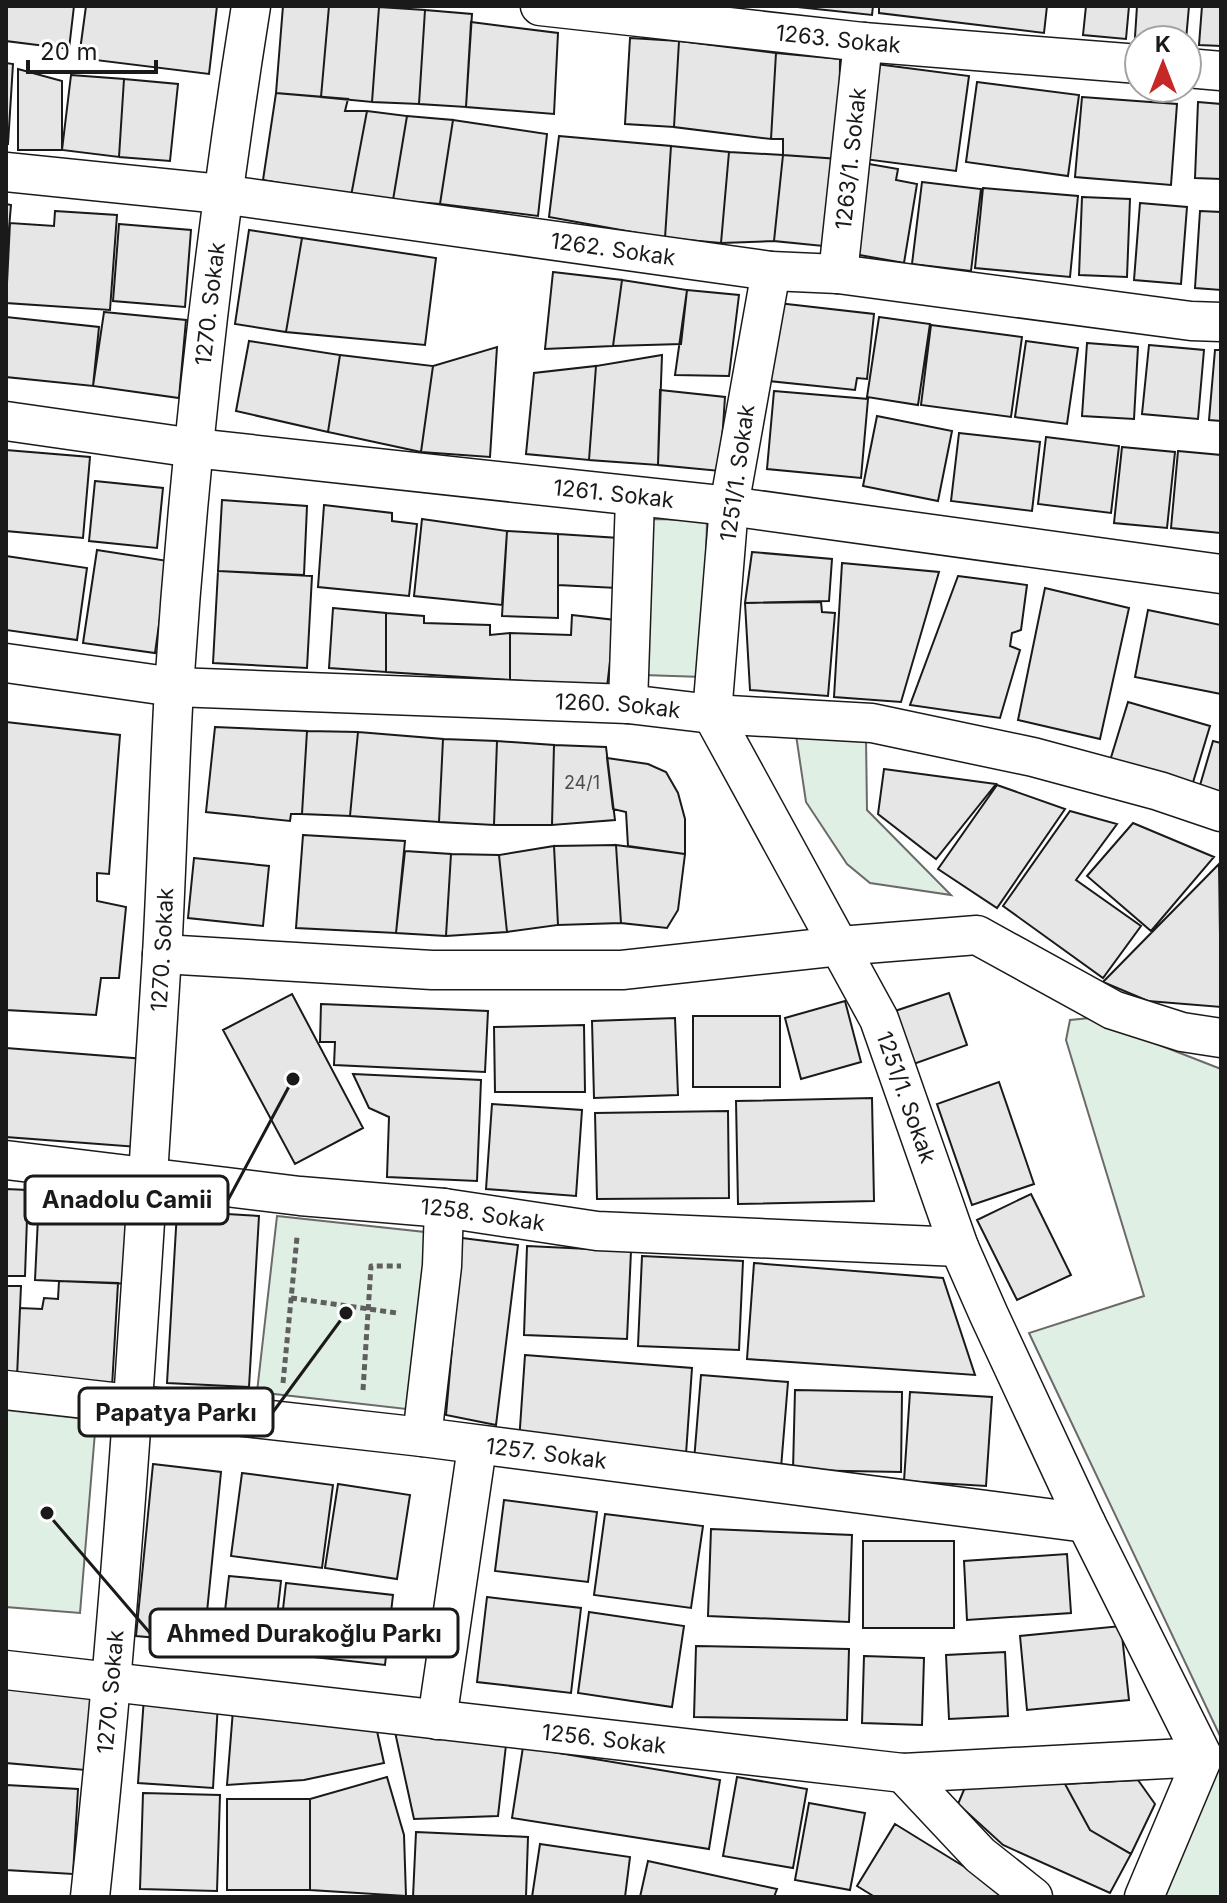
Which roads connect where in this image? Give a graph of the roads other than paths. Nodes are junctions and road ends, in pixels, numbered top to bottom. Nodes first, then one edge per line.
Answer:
1 (251, 6) edge
2 (540, 6) edge
3 (764, 19) edge
4 (863, 42) junction
5 (1123, 63) edge
6 (6, 172) edge
7 (221, 194) junction
8 (771, 271) junction
9 (838, 274) junction
10 (1221, 322) edge
11 (6, 421) edge
12 (194, 448) junction
13 (635, 499) junction
14 (729, 506) junction
15 (1221, 574) edge
16 (6, 663) edge
17 (174, 687) junction
18 (628, 704) junction
19 (712, 714) junction
20 (1221, 812) edge
21 (840, 946) junction
22 (162, 954) junction
23 (1221, 1038) edge
24 (6, 1160) edge
25 (146, 1179) junction
26 (444, 1208) junction
27 (959, 1247) junction
28 (6, 1390) edge
29 (132, 1404) junction
30 (422, 1437) junction
31 (477, 1447) junction
32 (1086, 1523) junction
33 (6, 1670) edge
34 (113, 1683) junction
35 (437, 1720) junction
36 (1203, 1757) junction
37 (903, 1773) junction
38 (90, 1897) edge
39 (1033, 1897) edge
40 (1144, 1897) edge

1 - 7 street, 1270. Sokak
2 - 3 street, 1263. Sokak
3 - 4 street, 1263. Sokak
4 - 5 street, 1263. Sokak
4 - 9 street, 1263/1. Sokak
6 - 7 street, 1262. Sokak
7 - 8 street, 1262. Sokak
7 - 12 street, 1270. Sokak
8 - 9 street, 1262. Sokak
8 - 14 street, 1251/1. Sokak
9 - 10 street, 1262. Sokak
11 - 12 street, 1261. Sokak
12 - 13 street, 1261. Sokak
12 - 17 street, 1270. Sokak
13 - 14 street, 1261. Sokak
13 - 18 street
14 - 15 street, 1261. Sokak
14 - 19 street, 1251/1. Sokak
16 - 17 street, 1260. Sokak
17 - 18 street, 1260. Sokak
17 - 22 street, 1270. Sokak
18 - 19 street, 1260. Sokak
19 - 20 street, 1260. Sokak
19 - 21 street, 1251/1. Sokak
21 - 22 street
21 - 23 street
21 - 27 street, 1251/1. Sokak
22 - 25 street, 1270. Sokak
24 - 25 street, 1258. Sokak
25 - 26 street, 1258. Sokak
25 - 29 street, 1270. Sokak
26 - 27 street, 1258. Sokak
26 - 30 street
27 - 32 street, 1251/1. Sokak
28 - 29 street, 1257. Sokak
29 - 30 street, 1257. Sokak
29 - 34 street, 1270. Sokak
30 - 31 street, 1257. Sokak
31 - 32 street, 1257. Sokak
31 - 35 street
32 - 36 street, 1251/1. Sokak
33 - 34 street, 1256. Sokak
34 - 35 street, 1256. Sokak
34 - 38 street, 1270. Sokak
35 - 37 street, 1256. Sokak
36 - 37 street, 1256. Sokak
36 - 40 street
37 - 39 street

